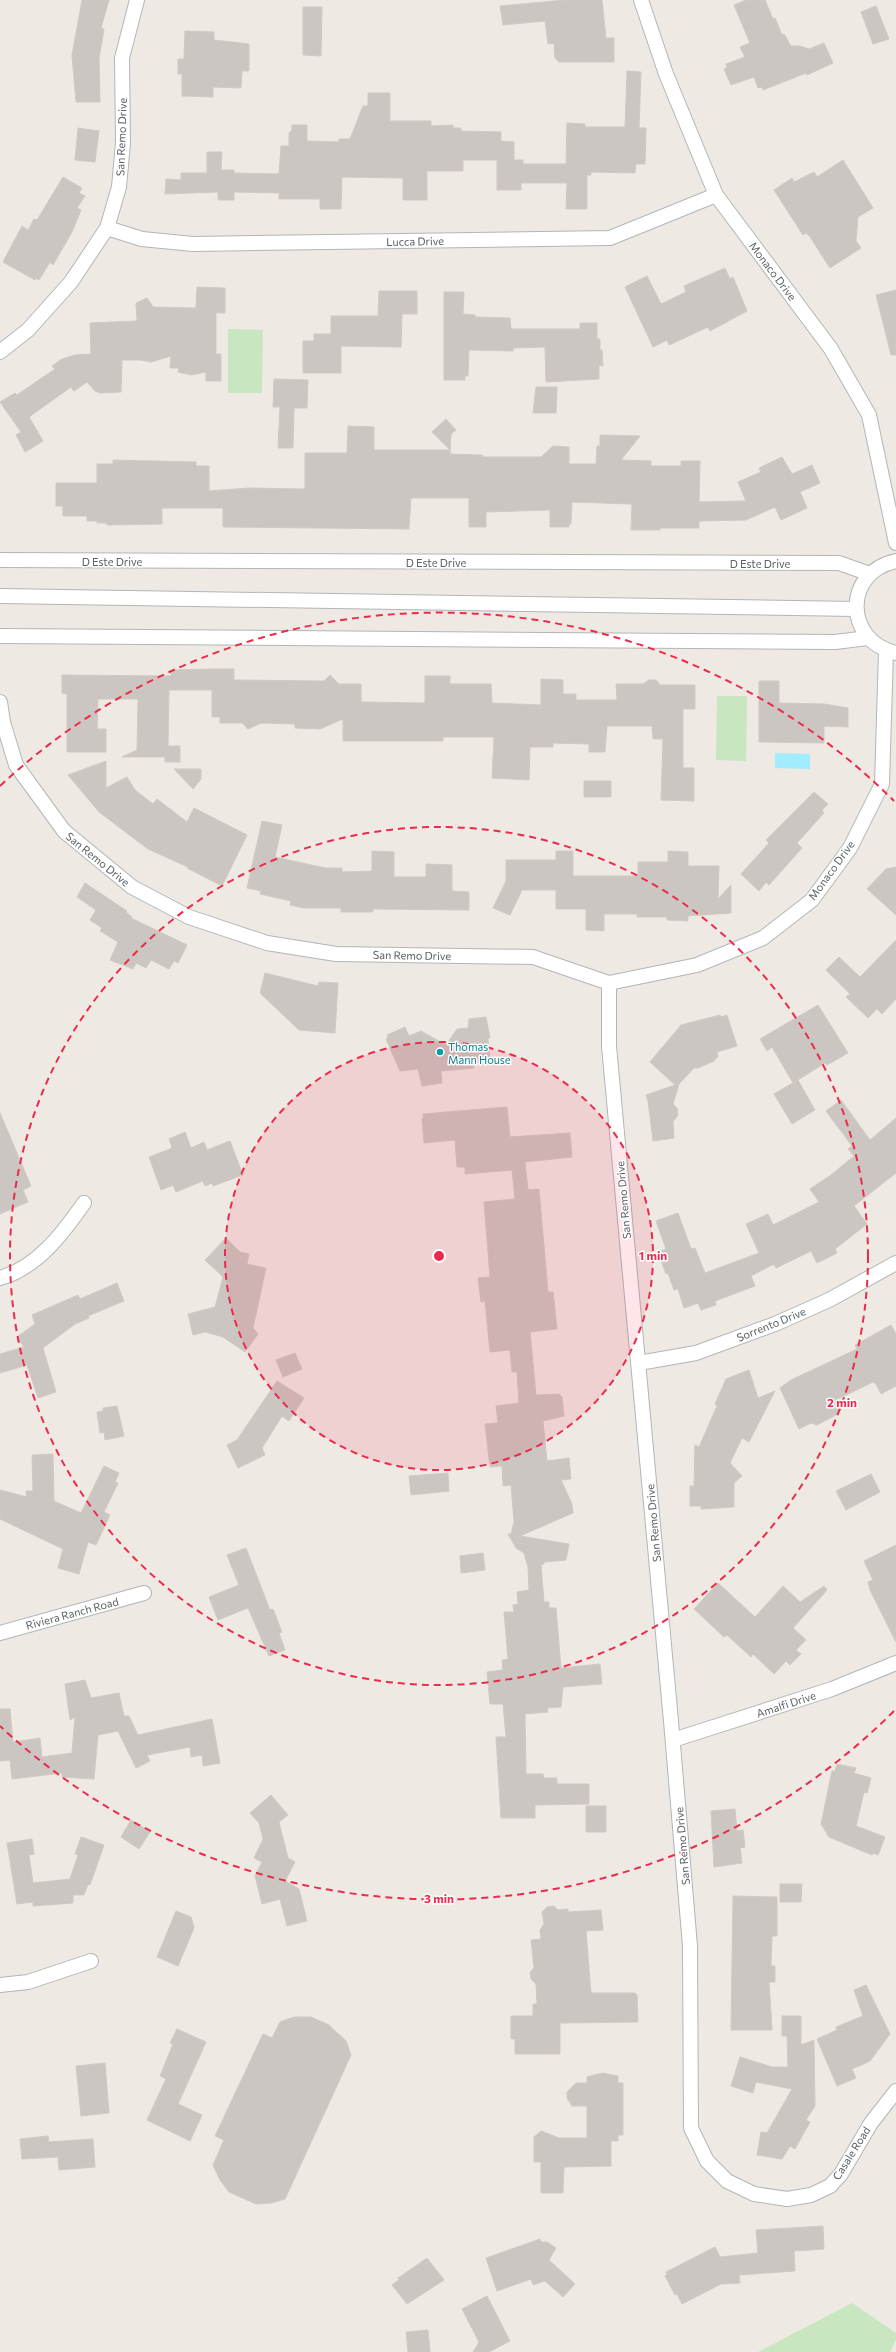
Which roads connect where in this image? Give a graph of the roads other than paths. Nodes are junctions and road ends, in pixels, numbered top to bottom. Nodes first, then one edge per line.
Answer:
1 (137, 0) edge
2 (641, 0) edge
3 (716, 195) junction
4 (107, 228) junction
5 (0, 352) edge
6 (896, 543) edge
7 (0, 560) edge
8 (896, 561) edge
9 (870, 574) junction
10 (0, 596) edge
11 (856, 609) junction
12 (0, 636) edge
13 (868, 638) junction
14 (891, 652) edge
15 (0, 702) edge
16 (889, 783) edge
17 (609, 983) junction
18 (84, 1203) dead end
19 (896, 1263) edge
20 (0, 1278) edge
21 (638, 1363) junction
22 (144, 1593) dead end
23 (0, 1633) edge
24 (896, 1663) edge
25 (673, 1740) junction
26 (91, 1961) dead end
27 (0, 1985) edge
28 (896, 2092) edge
29 (727, 2181) joint

1 - 4 street, San Remo Drive
2 - 3 street, Monaco Drive
3 - 4 street, Lucca Drive
3 - 6 street, Monaco Drive
4 - 5 street, San Remo Drive
7 - 9 street, D Este Drive
8 - 9 street
9 - 11 street
10 - 11 street
11 - 13 street
12 - 13 street
13 - 14 street
14 - 16 street, Monaco Drive
15 - 17 street, San Remo Drive
16 - 17 street, Monaco Drive
17 - 21 street, San Remo Drive
18 - 20 street
19 - 21 street, Sorrento Drive
21 - 25 street, San Remo Drive
22 - 23 street, Riviera Ranch Road
24 - 25 street, Amalfi Drive
25 - 29 street, San Remo Drive
26 - 27 street
28 - 29 street, Casale Road

